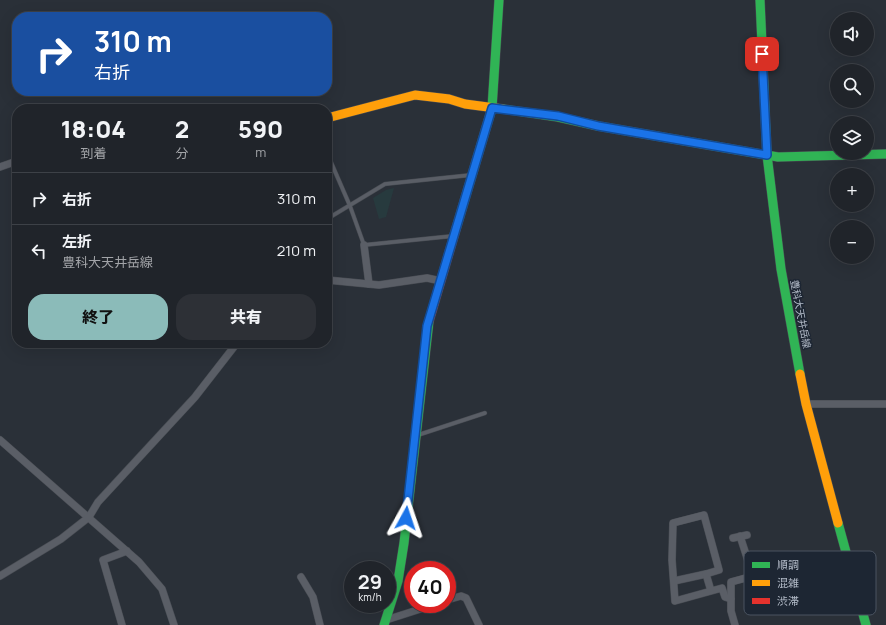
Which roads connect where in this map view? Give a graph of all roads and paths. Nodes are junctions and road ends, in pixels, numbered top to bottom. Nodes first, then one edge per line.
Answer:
1 (499, 0) edge
2 (760, 0) edge
3 (492, 108) junction
4 (332, 117) edge
5 (886, 154) edge
6 (767, 155) junction
7 (12, 163) edge
8 (332, 165) edge
9 (0, 167) edge
10 (472, 175) junction
11 (350, 206) junction
12 (332, 216) edge
13 (454, 236) junction
14 (364, 245) junction
15 (332, 280) edge
16 (441, 281) junction
17 (369, 284) junction
18 (233, 348) edge
19 (806, 404) junction
20 (886, 404) edge
21 (485, 413) dead end
22 (414, 437) junction
23 (0, 440) edge
24 (89, 517) junction
25 (740, 536) dead end
26 (127, 551) junction
27 (745, 551) edge
28 (846, 551) edge
29 (706, 574) junction
30 (0, 576) edge
31 (301, 578) dead end
32 (744, 578) edge
33 (674, 581) junction
34 (710, 591) junction
35 (456, 597) edge
36 (731, 598) junction
37 (411, 613) edge
38 (863, 615) edge
39 (384, 623) edge
40 (122, 625) edge
41 (174, 625) edge
42 (320, 625) edge
43 (479, 625) edge
44 (735, 625) edge
45 (866, 625) edge

1 - 3 street
2 - 6 street, 豊科大天井岳線
3 - 4 street
3 - 6 street
3 - 10 street
5 - 6 street
6 - 19 street, 豊科大天井岳線
7 - 9 street
8 - 11 lane
10 - 11 lane
10 - 13 street
11 - 12 lane
11 - 14 lane
13 - 14 lane
13 - 16 street
14 - 17 street
15 - 17 street
16 - 17 street
16 - 22 street
18 - 24 street
19 - 20 street
19 - 28 street, 豊科大天井岳線
21 - 22 lane
22 - 39 street
23 - 24 street
24 - 26 street
24 - 30 street
25 - 27 street
26 - 40 street
26 - 41 street
29 - 33 street
29 - 33 street
29 - 34 street
31 - 42 street
32 - 36 street
33 - 34 street
34 - 36 street
35 - 43 street
36 - 44 street
37 - 39 street
38 - 45 street, 豊科大天井岳線

